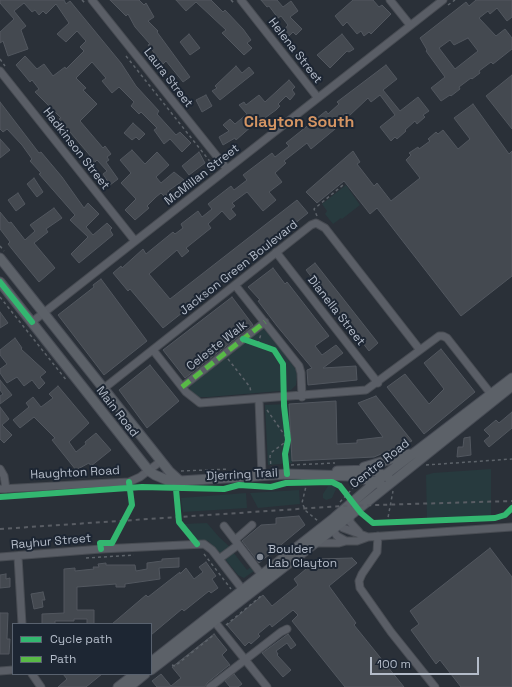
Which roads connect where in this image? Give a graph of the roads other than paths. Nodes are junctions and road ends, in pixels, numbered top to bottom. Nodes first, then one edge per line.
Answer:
1 (92, 0) edge
2 (241, 0) edge
3 (390, 0) edge
4 (443, 0) edge
5 (410, 25) junction
6 (0, 71) edge
7 (318, 98) junction
8 (227, 169) junction
9 (135, 241) junction
10 (276, 252) junction
11 (0, 258) edge
12 (0, 282) edge
13 (235, 285) junction
14 (43, 313) junction
15 (32, 322) junction
16 (265, 322) junction
17 (153, 350) junction
18 (420, 350) junction
19 (79, 358) junction
20 (67, 367) junction
21 (512, 378) edge
22 (378, 383) junction
23 (512, 386) edge
24 (182, 387) junction
25 (103, 389) junction
26 (491, 394) junction
27 (302, 396) junction
28 (255, 400) junction
29 (417, 451) junction
30 (161, 461) junction
31 (0, 469) edge
32 (149, 471) junction
33 (266, 471) junction
34 (352, 473) junction
35 (180, 481) junction
36 (376, 482) junction
37 (389, 483) junction
38 (3, 489) edge
39 (361, 494) junction
40 (350, 516) junction
41 (330, 524) junction
42 (252, 525) dead end
43 (224, 526) dead end
44 (512, 527) edge
45 (360, 532) junction
46 (368, 536) junction
47 (378, 536) junction
48 (346, 541) junction
49 (237, 542) junction
50 (314, 543) junction
51 (18, 556) junction
52 (0, 557) edge
53 (220, 559) junction
54 (261, 574) junction
55 (245, 592) junction
56 (214, 620) junction
57 (22, 623) edge
58 (287, 629) dead end
59 (245, 660) junction
60 (152, 661) edge
61 (152, 669) edge
62 (12, 670) edge
63 (0, 671) edge
64 (33, 675) edge
65 (134, 675) edge
66 (143, 675) edge
67 (124, 686) edge
68 (41, 687) edge
69 (210, 687) edge
70 (267, 687) edge
71 (435, 687) edge

1 - 8 street, Laura Street
2 - 7 street, Helena Street
3 - 5 street
4 - 5 street, McMillan Street
5 - 7 street, McMillan Street
6 - 9 street, Hadkinson Street
7 - 8 street, McMillan Street
8 - 9 street, McMillan Street
9 - 14 street, McMillan Street
10 - 13 street, Jackson Green Boulevard
10 - 18 street, Jackson Green Boulevard
10 - 22 street, Dianella Street
11 - 14 main road, Main Road
12 - 15 main road, Main Road
13 - 16 street
13 - 17 street, Jackson Green Boulevard
14 - 15 street, McMillan Street
14 - 19 main road, Main Road
15 - 20 main road, Main Road
16 - 24 street, Celeste Walk
16 - 27 street
17 - 24 street
17 - 25 street, Jackson Green Boulevard
18 - 22 street
18 - 26 street
19 - 20 main road
19 - 25 main road, Main Road
20 - 32 main road, Main Road
21 - 26 main road, Centre Road
22 - 27 street
23 - 37 main road, Centre Road
24 - 28 street
25 - 30 main road, Main Road
26 - 29 main road, Centre Road
27 - 28 street
28 - 33 street
29 - 34 main road
29 - 37 main road, Centre Road
30 - 32 street, Haughton Road
30 - 35 main road
31 - 38 street
32 - 35 main road
32 - 38 street, Haughton Road
33 - 34 main road
33 - 35 main road
34 - 36 main road
34 - 37 main road
34 - 39 main road
36 - 37 main road, Centre Road
36 - 39 main road, Centre Road
37 - 40 main road, Centre Road
39 - 41 main road, Centre Road
40 - 41 main road, Centre Road
40 - 45 street
41 - 45 street
41 - 48 street
41 - 50 main road, Centre Road
41 - 54 main road, Centre Road
42 - 49 street
43 - 49 street
44 - 47 street
45 - 46 street
46 - 47 street
46 - 48 street
47 - 71 street
48 - 50 street
49 - 53 street
49 - 54 street
50 - 55 main road, Centre Road
51 - 52 street, Rayhur Street
51 - 53 street, Rayhur Street
51 - 57 street
53 - 55 street, Rayhur Street
54 - 55 main road, Centre Road
55 - 56 main road, Centre Road
55 - 60 main road, Centre Road
56 - 59 street
56 - 61 main road, Centre Road
58 - 59 street
59 - 69 street
59 - 70 street
62 - 63 street
64 - 68 street
65 - 67 main road
66 - 67 main road

